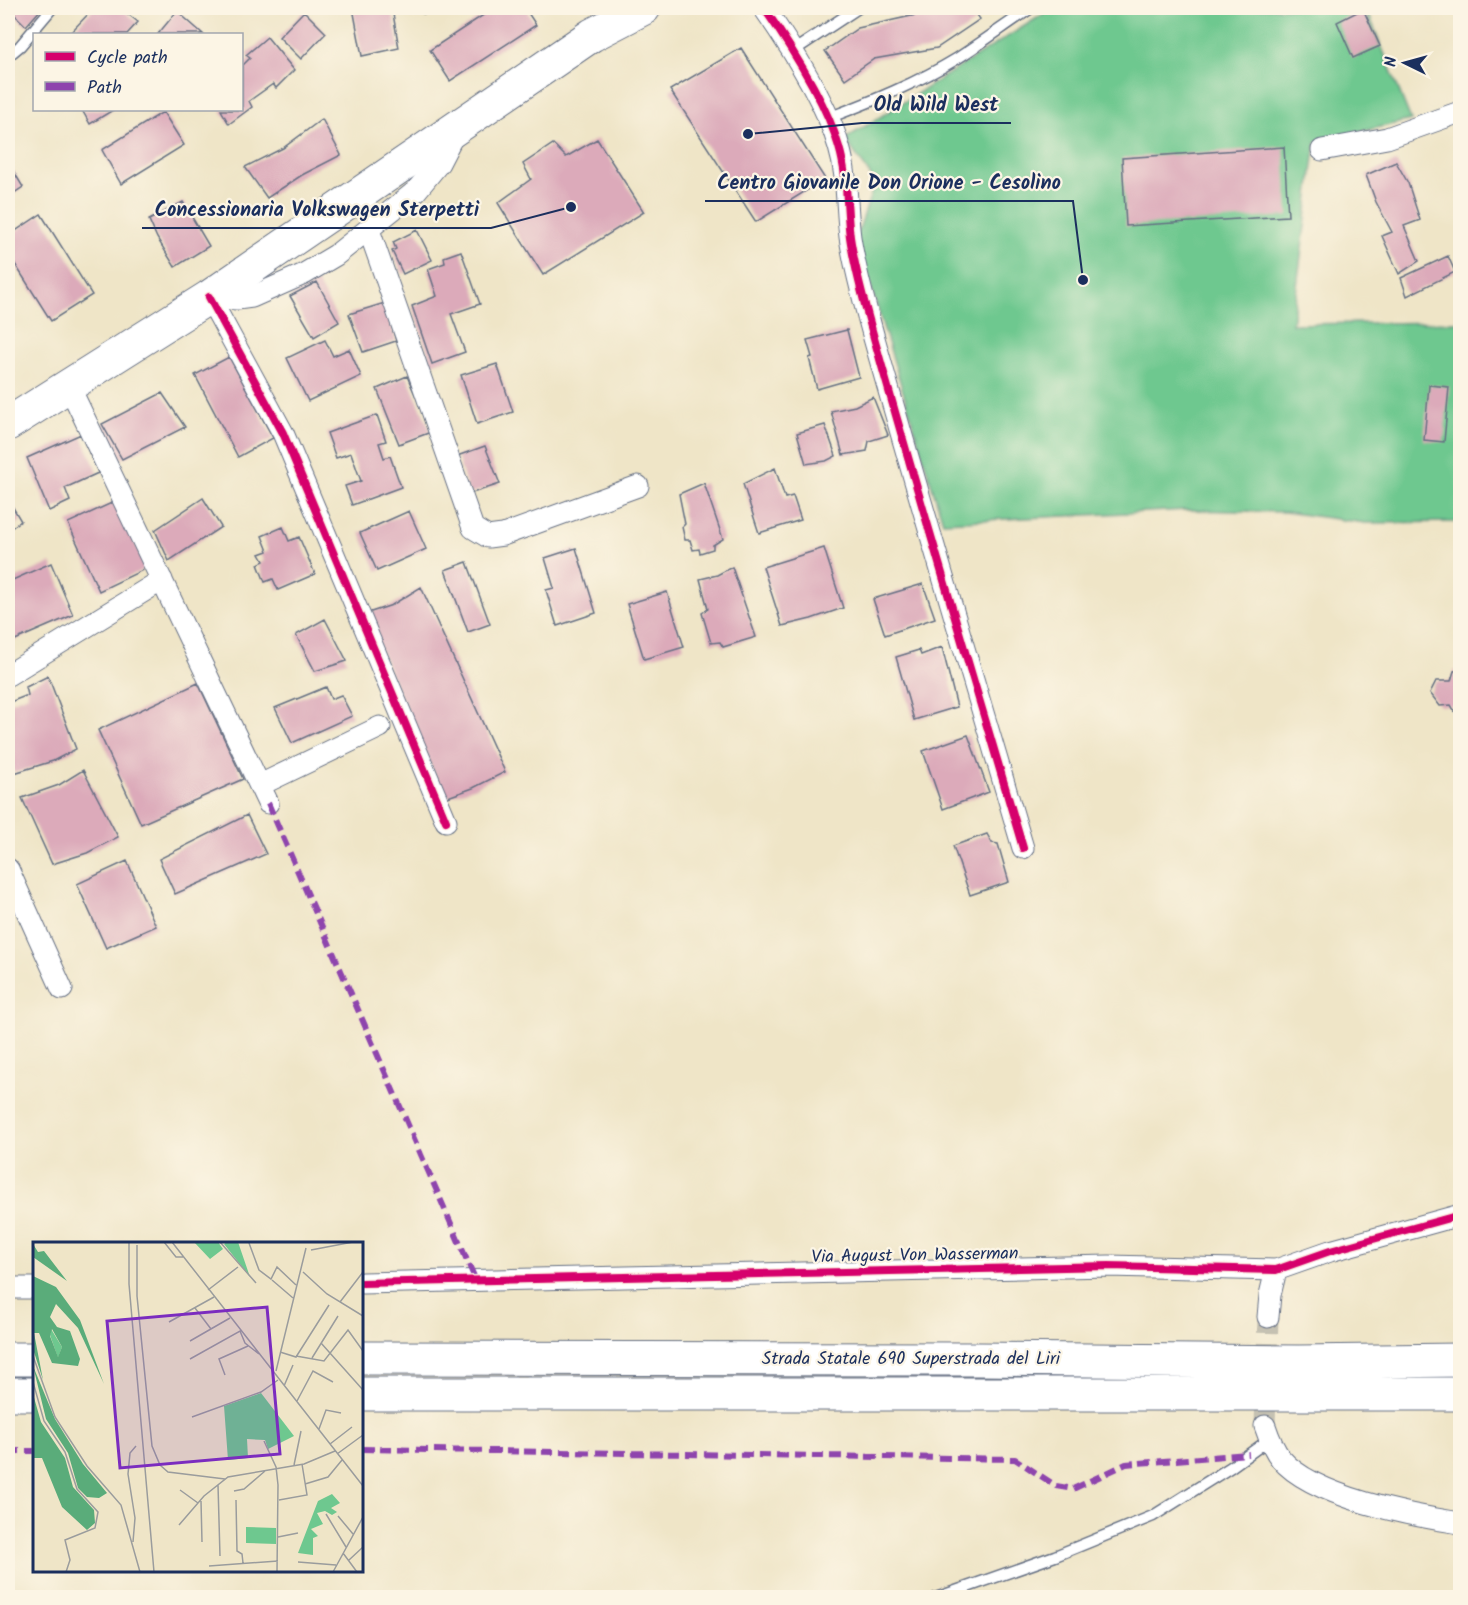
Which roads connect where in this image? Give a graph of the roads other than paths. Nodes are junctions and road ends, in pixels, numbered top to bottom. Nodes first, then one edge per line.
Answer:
1 (52, 8) edge
2 (611, 8) edge
3 (644, 8) edge
4 (764, 8) edge
5 (858, 8) edge
6 (1031, 8) edge
7 (592, 35) junction
8 (793, 51) junction
9 (8, 56) edge
10 (1461, 112) edge
11 (828, 118) junction
12 (457, 127) junction
13 (1322, 150) dead end
14 (369, 230) junction
15 (209, 297) junction
16 (69, 386) junction
17 (8, 424) edge
18 (638, 486) dead end
19 (162, 580) junction
20 (8, 675) edge
21 (380, 727) dead end
22 (446, 821) dead end
23 (1023, 848) dead end
24 (8, 869) edge
25 (62, 989) dead end
26 (1461, 1215) edge
27 (1276, 1270) junction
28 (363, 1283) edge
29 (8, 1288) edge
30 (33, 1288) edge
31 (1268, 1317) tunnel mouth
32 (363, 1358) edge
33 (8, 1359) edge
34 (33, 1359) edge
35 (1461, 1360) edge
36 (8, 1394) edge
37 (33, 1394) edge
38 (363, 1394) edge
39 (1461, 1394) edge
40 (1267, 1432) joint
41 (1461, 1523) edge
42 (936, 1598) edge

1 - 9 lane
2 - 7 main road
3 - 7 main road
4 - 8 street
5 - 8 lane
6 - 11 lane
7 - 12 main road
8 - 11 street
10 - 13 street
11 - 23 street
12 - 14 street
12 - 15 main road
14 - 15 street
14 - 18 street
15 - 16 main road
15 - 22 street
16 - 17 main road
16 - 19 street
19 - 20 street
19 - 21 street
24 - 25 street
26 - 27 street, Via August Von Wasserman
27 - 28 street, Via August Von Wasserman
27 - 31 street
29 - 30 street
32 - 35 main road, Strada Statale 690 Superstrada del Liri
33 - 34 main road
36 - 37 main road
38 - 39 main road, Strada Statale 690 Superstrada del Liri
40 - 41 street
40 - 42 lane

